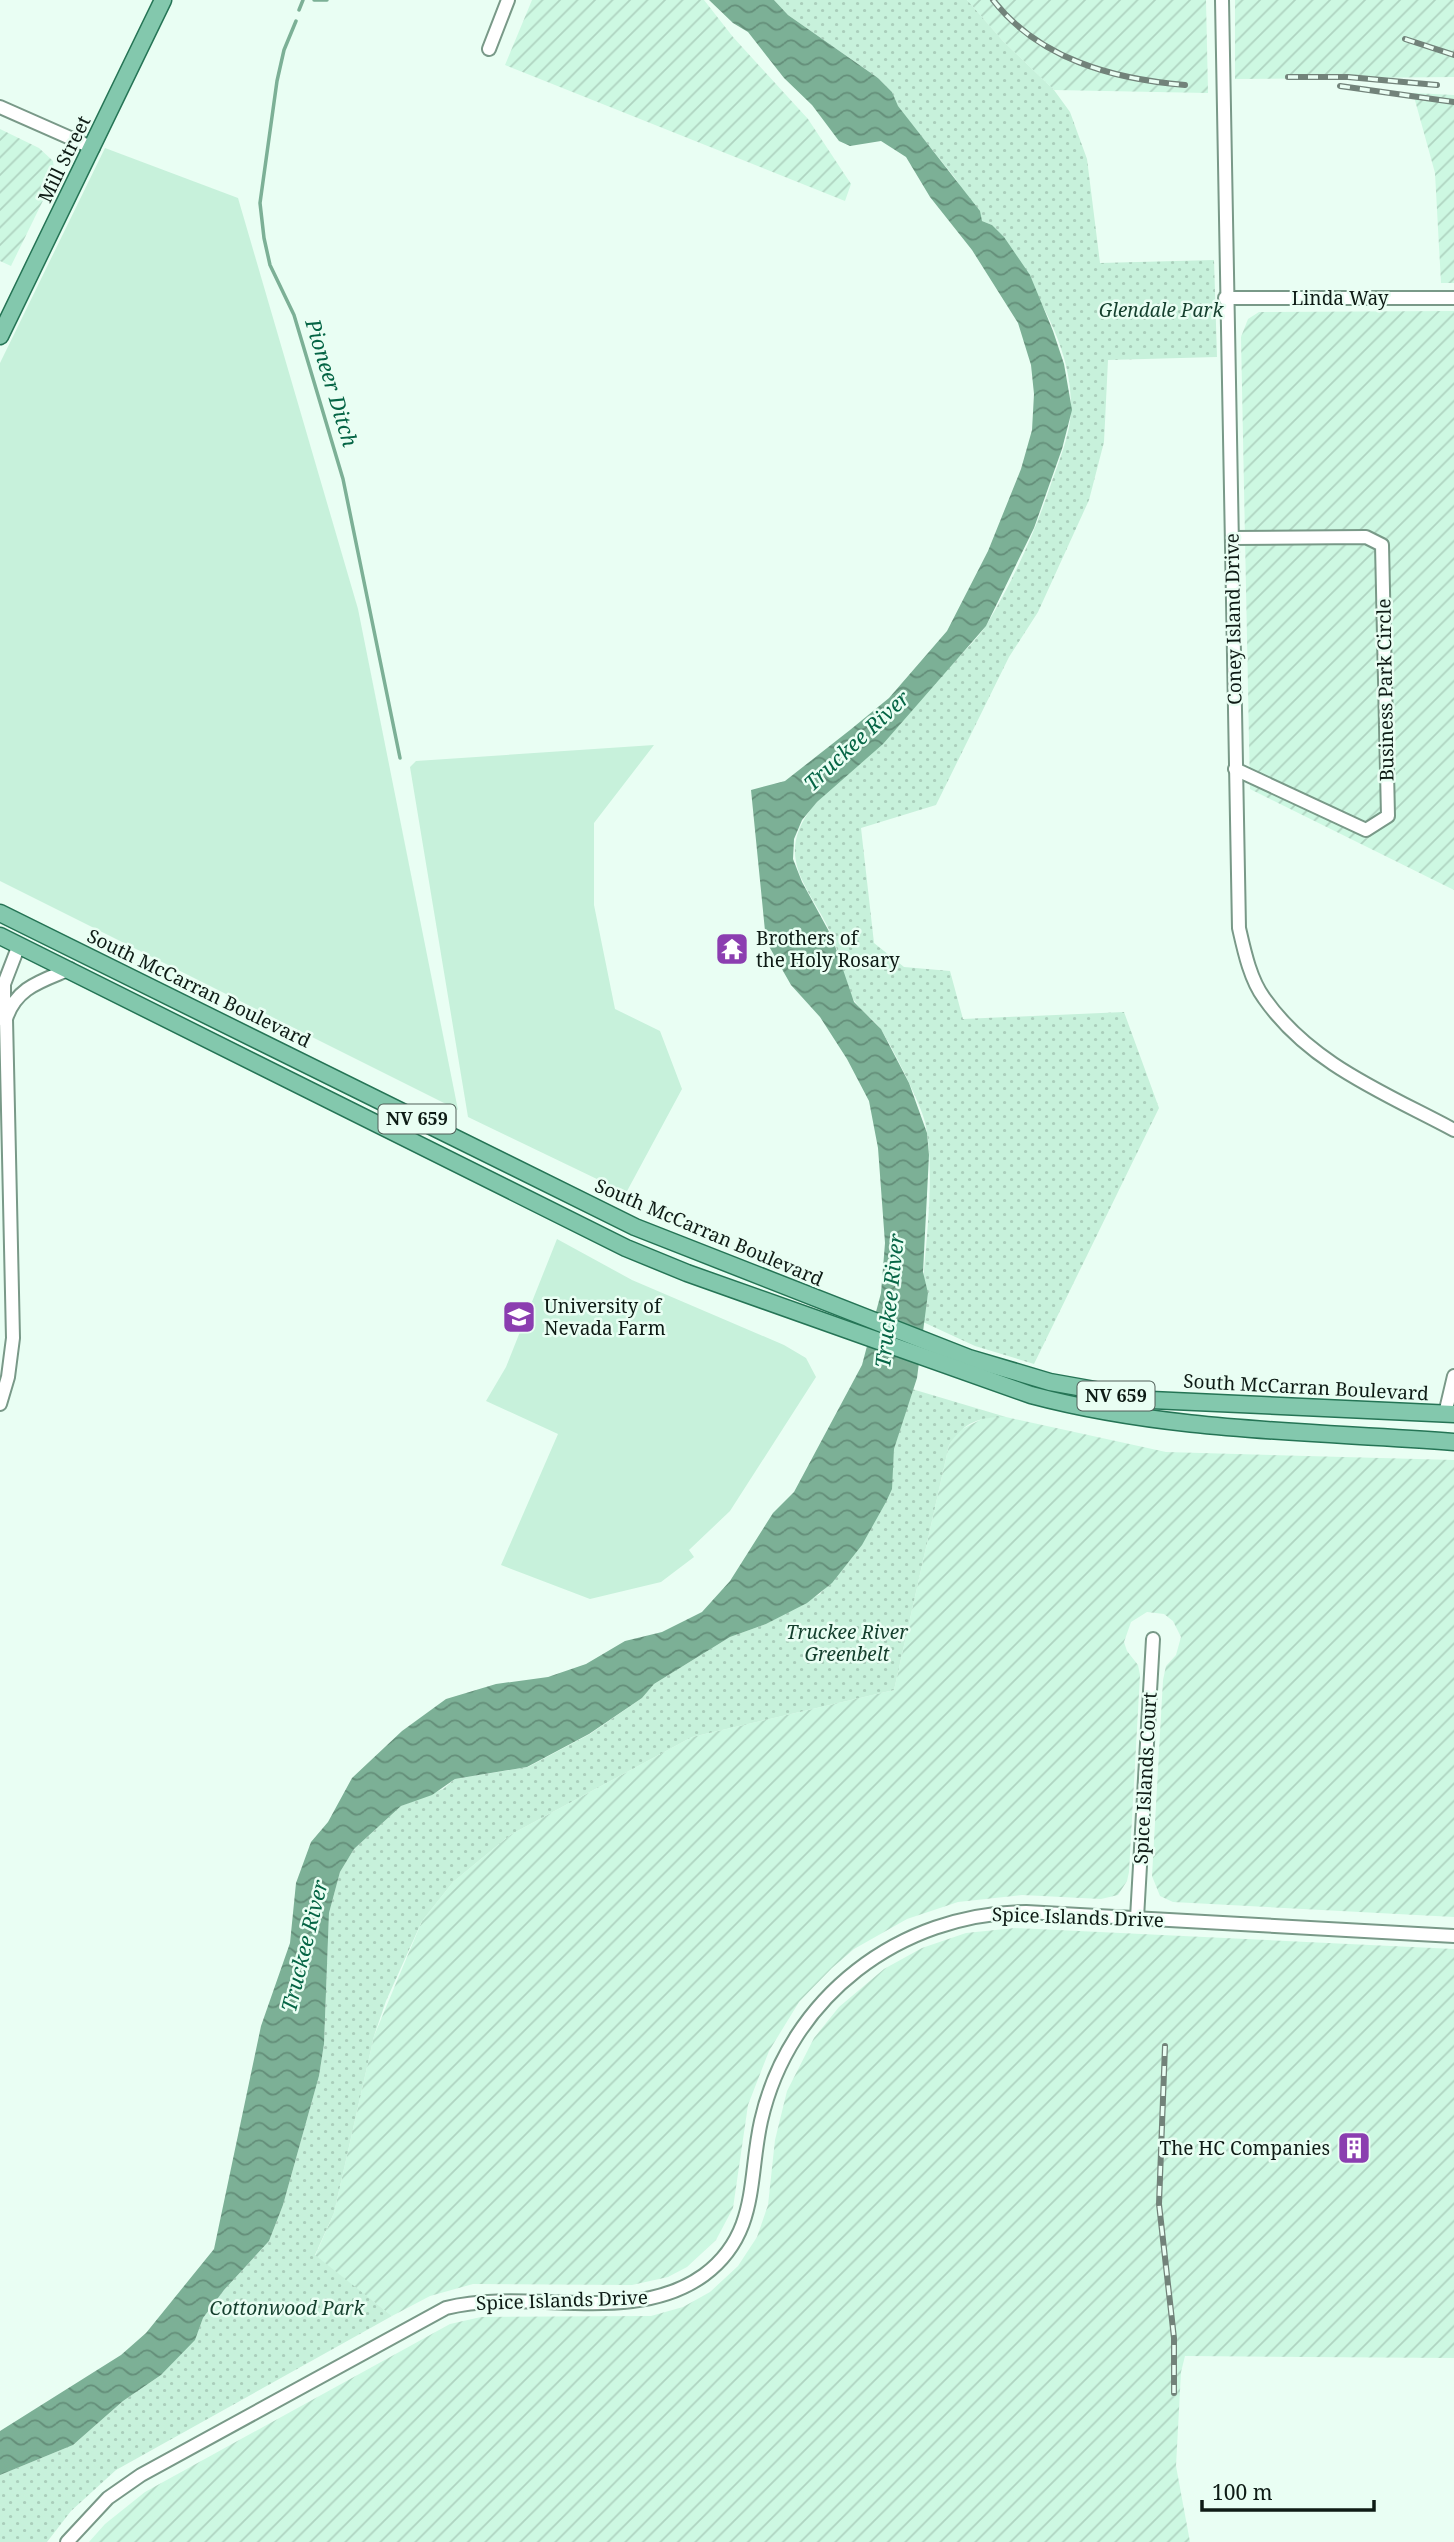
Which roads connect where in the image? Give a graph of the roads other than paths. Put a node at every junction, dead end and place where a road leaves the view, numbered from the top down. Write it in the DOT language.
graph roads {
  1 [pos="163,0"];
  2 [pos="508,0"];
  3 [pos="1222,0"];
  4 [pos="489,49"];
  5 [pos="0,107"];
  6 [pos="93,148"];
  7 [pos="1226,298"];
  8 [pos="1454,298"];
  9 [pos="0,336"];
  10 [pos="1232,538"];
  11 [pos="1235,769"];
  12 [pos="0,913"];
  13 [pos="0,936"];
  14 [pos="19,945"];
  15 [pos="70,969"];
  16 [pos="6,1028"];
  17 [pos="1454,1130"];
  18 [pos="566,1194"];
  19 [pos="556,1213"];
  20 [pos="950,1359"];
  21 [pos="1454,1377"];
  22 [pos="0,1404"];
  23 [pos="1450,1414"];
  24 [pos="1454,1442"];
  25 [pos="1153,1639"];
  26 [pos="1137,1918"];
  27 [pos="1454,1936"];
  28 [pos="67,2542"];
  1 -- 6 [label="main road, Mill Street"];
  2 -- 4 [label="street"];
  3 -- 7 [label="street, Coney Island Drive"];
  5 -- 6 [label="street"];
  6 -- 9 [label="main road, Mill Street"];
  7 -- 8 [label="street, Linda Way"];
  7 -- 10 [label="street, Coney Island Drive"];
  10 -- 11 [label="street, Coney Island Drive"];
  10 -- 11 [label="street, Business Park Circle"];
  11 -- 17 [label="street, Coney Island Drive"];
  12 -- 18 [label="main road, South McCarran Boulevard / NV 659"];
  13 -- 14 [label="main road, South McCarran Boulevard / NV 659"];
  14 -- 15 [label="main road, South McCarran Boulevard / NV 659"];
  14 -- 16 [label="street"];
  15 -- 16 [label="street"];
  15 -- 19 [label="main road, South McCarran Boulevard / NV 659"];
  16 -- 22 [label="street"];
  18 -- 19 [label="main road"];
  18 -- 20 [label="main road, South McCarran Boulevard / NV 659"];
  19 -- 20 [label="main road, South McCarran Boulevard / NV 659"];
  20 -- 23 [label="main road, South McCarran Boulevard / NV 659"];
  20 -- 24 [label="main road, South McCarran Boulevard / NV 659"];
  21 -- 23 [label="street"];
  25 -- 26 [label="street, Spice Islands Court"];
  26 -- 27 [label="street, Spice Islands Drive"];
  26 -- 28 [label="street, Spice Islands Drive"];
}
